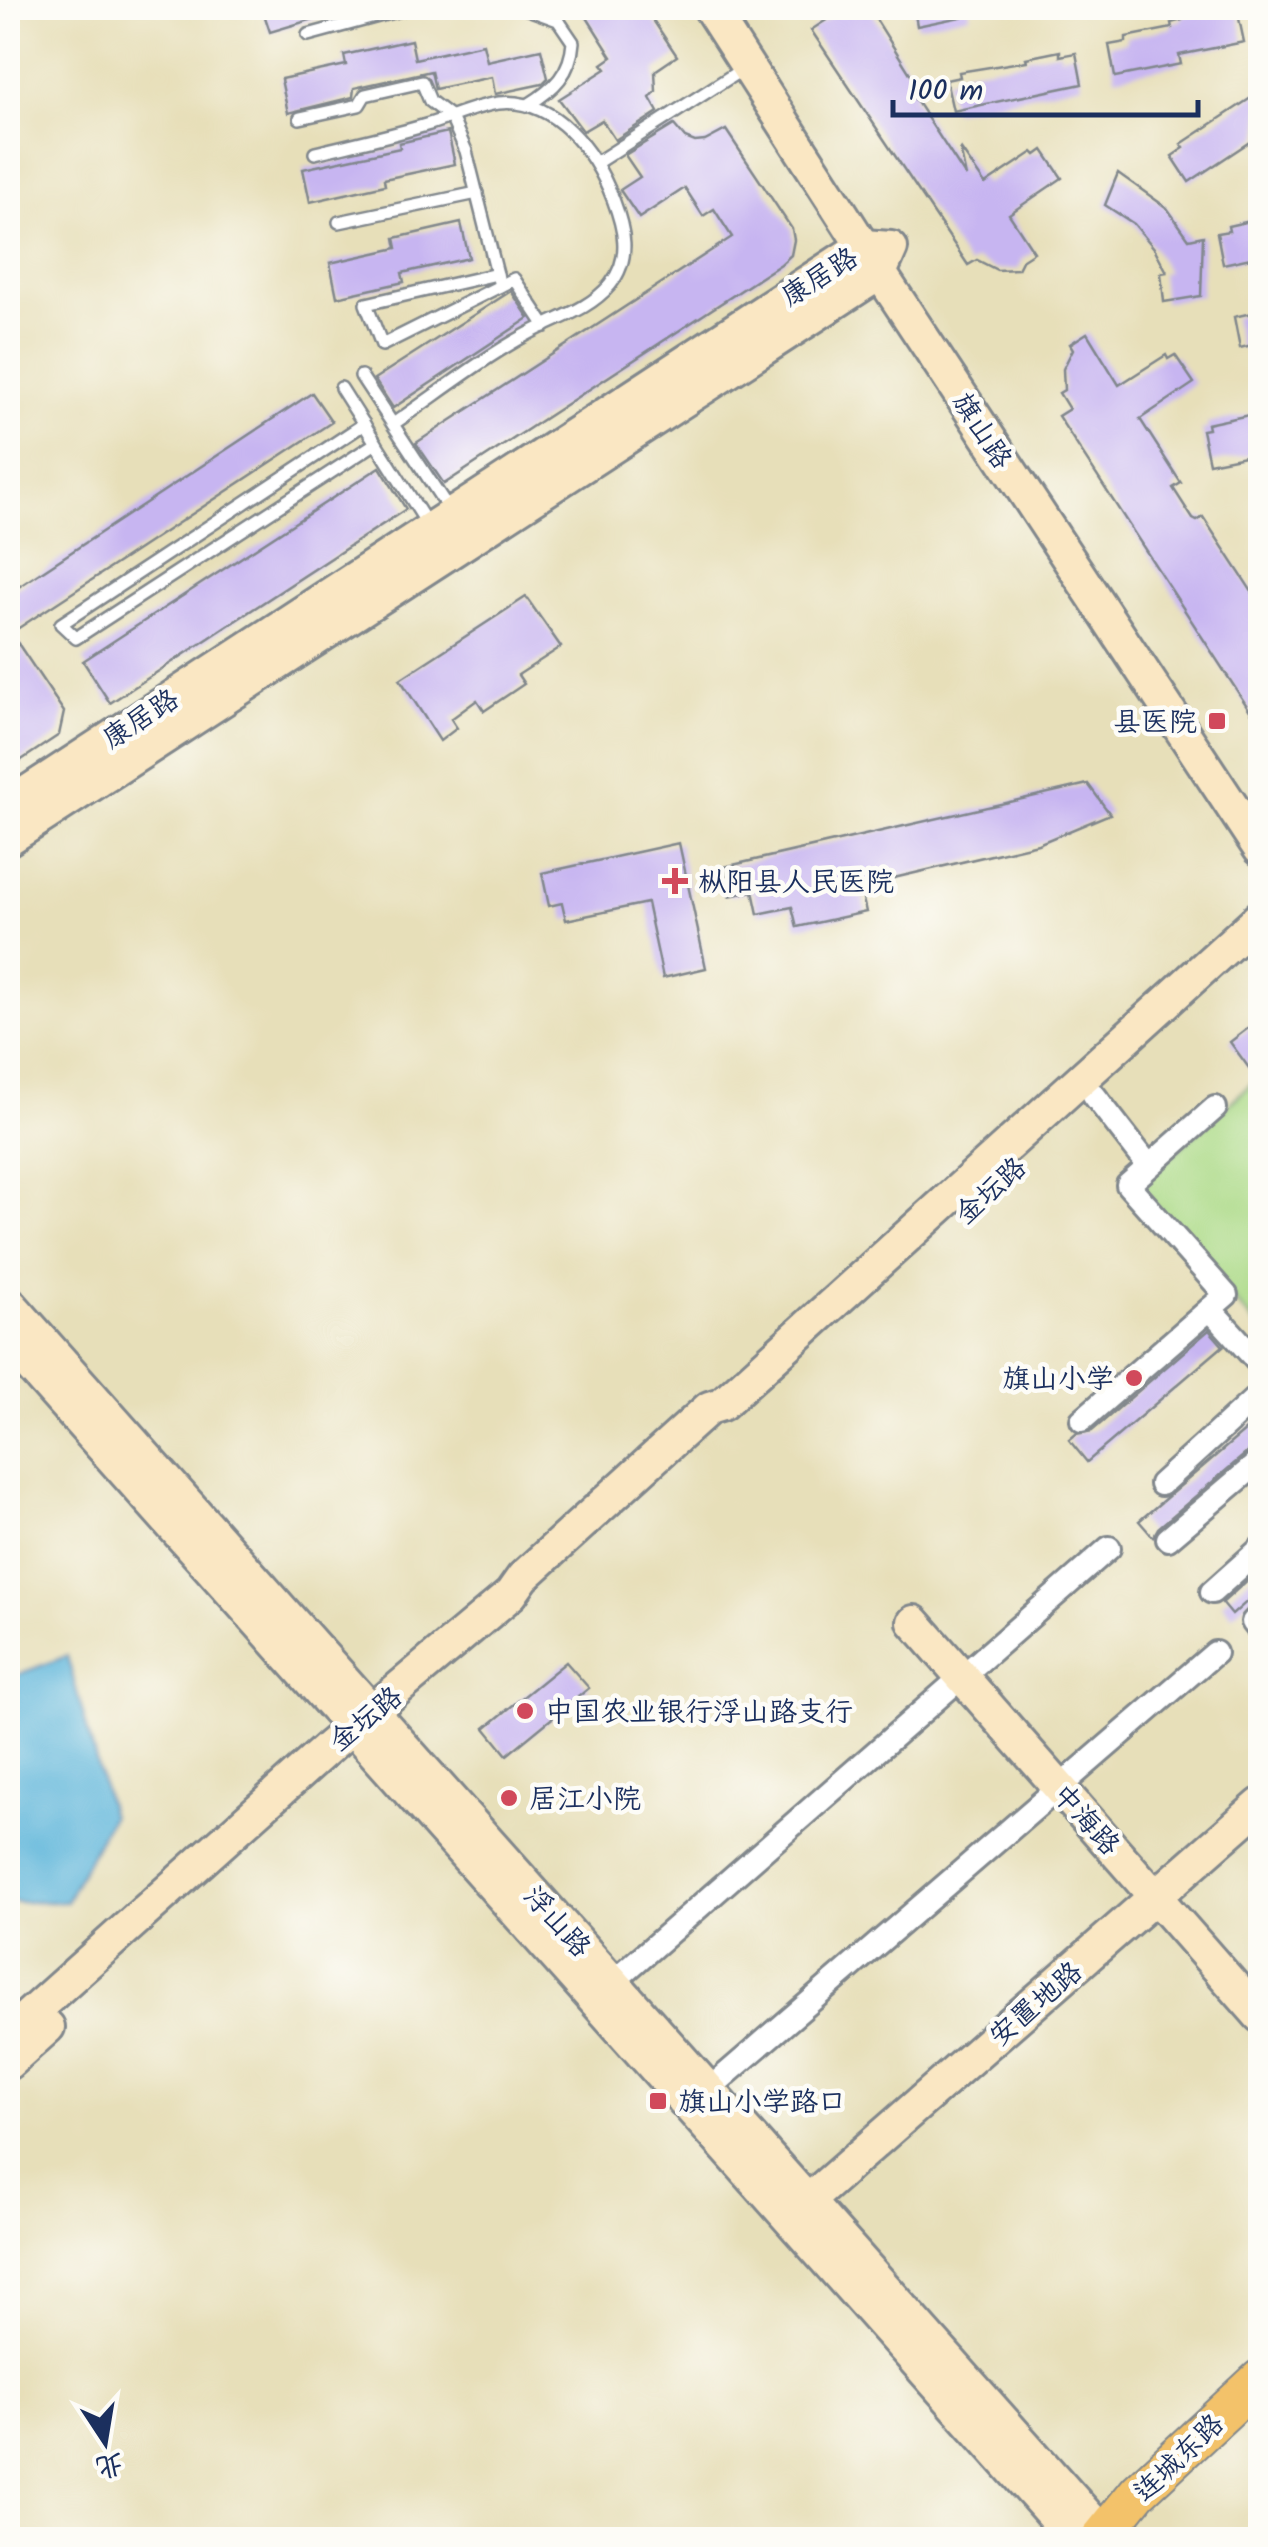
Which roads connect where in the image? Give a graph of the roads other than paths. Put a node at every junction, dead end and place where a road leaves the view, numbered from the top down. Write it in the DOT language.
graph roads {
  1 [pos="408,8"];
  2 [pos="524,8"];
  3 [pos="710,8"];
  4 [pos="734,8"];
  5 [pos="308,35"];
  6 [pos="747,66"];
  7 [pos="528,105"];
  8 [pos="451,116"];
  9 [pos="300,118"];
  10 [pos="315,153"];
  11 [pos="596,163"];
  12 [pos="477,193"];
  13 [pos="339,222"];
  14 [pos="878,256"];
  15 [pos="499,280"];
  16 [pos="544,326"];
  17 [pos="361,376"];
  18 [pos="341,388"];
  19 [pos="389,418"];
  20 [pos="365,425"];
  21 [pos="376,443"];
  22 [pos="278,481"];
  23 [pos="290,499"];
  24 [pos="442,521"];
  25 [pos="210,525"];
  26 [pos="222,544"];
  27 [pos="132,577"];
  28 [pos="144,594"];
  29 [pos="8,804"];
  30 [pos="1260,812"];
  31 [pos="8,839"];
  32 [pos="1260,849"];
  33 [pos="1260,917"];
  34 [pos="1260,947"];
  35 [pos="1094,1095"];
  36 [pos="1215,1108"];
  37 [pos="1149,1166"];
  38 [pos="8,1302"];
  39 [pos="1210,1310"];
  40 [pos="8,1340"];
  41 [pos="1260,1364"];
  42 [pos="1260,1394"];
  43 [pos="729,1411"];
  44 [pos="1082,1420"];
  45 [pos="1260,1460"];
  46 [pos="1160,1484"];
  47 [pos="1168,1540"];
  48 [pos="1110,1548"];
  49 [pos="1260,1549"];
  50 [pos="1212,1592"];
  51 [pos="1260,1616"];
  52 [pos="914,1622"];
  53 [pos="1260,1631"];
  54 [pos="1215,1653"];
  55 [pos="962,1677"];
  56 [pos="370,1729"];
  57 [pos="1059,1787"];
  58 [pos="1260,1805"];
  59 [pos="1156,1896"];
  60 [pos="613,1982"];
  61 [pos="1260,2016"];
  62 [pos="8,2034"];
  63 [pos="8,2063"];
  64 [pos="709,2089"];
  65 [pos="809,2200"];
  66 [pos="1260,2379"];
  67 [pos="1260,2413"];
  68 [pos="1103,2538"];
  1 -- 5 [label="lane"];
  2 -- 7 [label="lane"];
  3 -- 6 [label="main road, 旗山路"];
  4 -- 14 [label="main road, 旗山路"];
  6 -- 11 [label="lane"];
  6 -- 14 [label="main road, 旗山路"];
  7 -- 8 [label="lane"];
  7 -- 11 [label="lane"];
  8 -- 9 [label="lane"];
  8 -- 10 [label="lane"];
  8 -- 12 [label="lane"];
  11 -- 16 [label="lane"];
  12 -- 13 [label="lane"];
  12 -- 15 [label="lane"];
  14 -- 24 [label="main road, 康居路"];
  14 -- 30 [label="main road, 旗山路"];
  14 -- 31 [label="main road, 康居路"];
  14 -- 32 [label="main road, 旗山路"];
  15 -- 15 [label="lane"];
  15 -- 16 [label="lane"];
  16 -- 19 [label="lane"];
  17 -- 19 [label="lane"];
  18 -- 20 [label="lane"];
  19 -- 20 [label="lane"];
  19 -- 24 [label="lane"];
  20 -- 21 [label="lane"];
  20 -- 22 [label="lane"];
  21 -- 23 [label="lane"];
  21 -- 24 [label="lane"];
  22 -- 23 [label="lane"];
  22 -- 25 [label="lane"];
  23 -- 26 [label="lane"];
  24 -- 29 [label="main road, 康居路"];
  25 -- 26 [label="lane"];
  25 -- 27 [label="lane"];
  26 -- 28 [label="lane"];
  27 -- 28 [label="lane"];
  27 -- 28 [label="lane"];
  33 -- 43 [label="main road, 金坛路"];
  34 -- 35 [label="main road, 金坛路"];
  35 -- 37 [label="street"];
  35 -- 43 [label="main road, 金坛路"];
  36 -- 37 [label="street"];
  37 -- 39 [label="street"];
  38 -- 56 [label="main road, 浮山路"];
  39 -- 41 [label="street"];
  39 -- 44 [label="street"];
  40 -- 56 [label="main road, 浮山路"];
  42 -- 46 [label="street"];
  43 -- 56 [label="main road, 金坛路"];
  45 -- 47 [label="street"];
  48 -- 55 [label="street"];
  49 -- 50 [label="street"];
  51 -- 53 [label="street"];
  52 -- 55 [label="main road, 中海路"];
  54 -- 57 [label="street"];
  55 -- 57 [label="main road, 中海路"];
  55 -- 60 [label="street"];
  56 -- 60 [label="main road, 浮山路"];
  56 -- 62 [label="main road, 金坛路"];
  56 -- 63 [label="main road, 金坛路"];
  56 -- 68 [label="main road, 浮山路"];
  57 -- 59 [label="main road, 中海路"];
  57 -- 64 [label="street"];
  58 -- 59 [label="main road, 安置地路"];
  59 -- 61 [label="main road, 中海路"];
  59 -- 65 [label="main road, 安置地路"];
  60 -- 64 [label="main road, 浮山路"];
  64 -- 65 [label="main road, 浮山路"];
  65 -- 68 [label="main road, 浮山路"];
  66 -- 68 [label="main road, 连城东路"];
  67 -- 68 [label="main road, 连城东路"];
}
